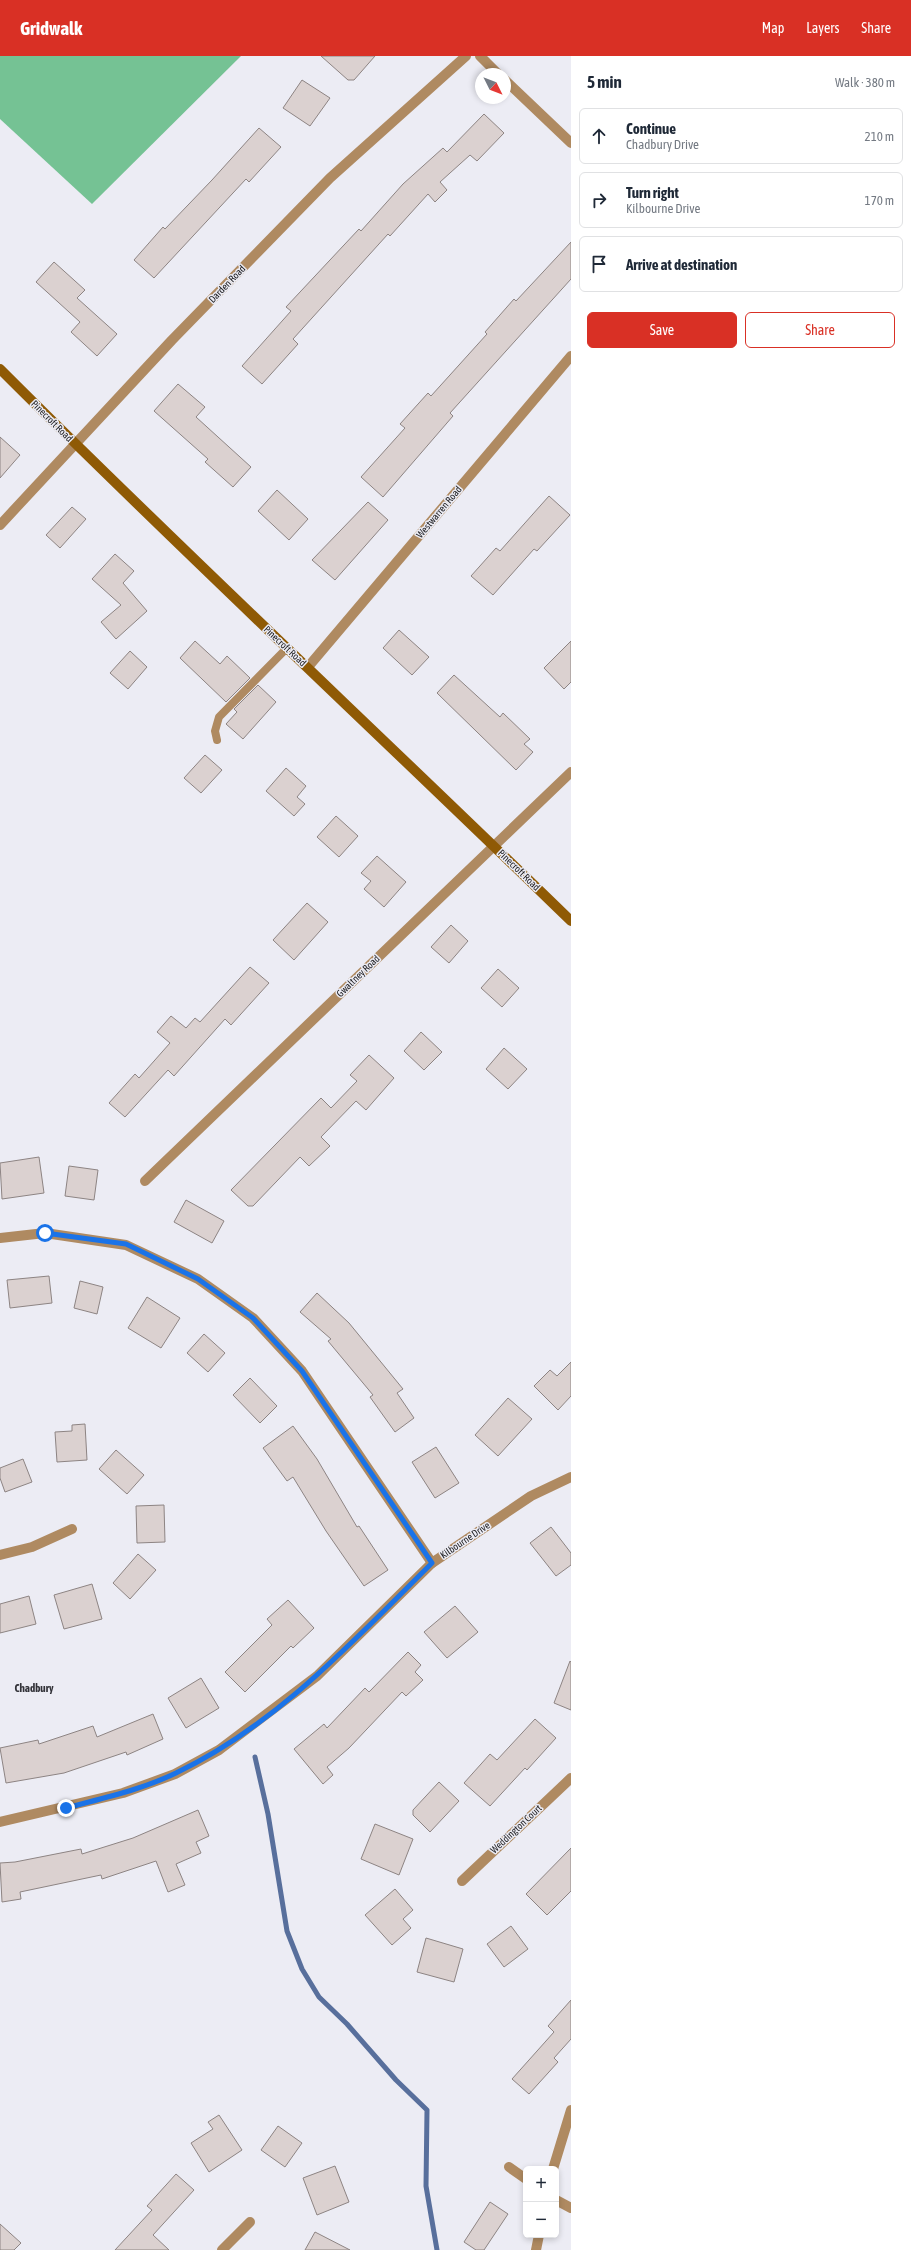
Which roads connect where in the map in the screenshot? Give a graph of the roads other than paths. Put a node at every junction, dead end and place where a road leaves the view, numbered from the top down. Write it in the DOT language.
graph roads {
  1 [pos="466,56"];
  2 [pos="480,56"];
  3 [pos="492,68"];
  4 [pos="511,86"];
  5 [pos="571,143"];
  6 [pos="571,356"];
  7 [pos="0,369"];
  8 [pos="74,443"];
  9 [pos="0,525"];
  10 [pos="287,648"];
  11 [pos="308,667"];
  12 [pos="217,740"];
  13 [pos="571,772"];
  14 [pos="493,845"];
  15 [pos="571,921"];
  16 [pos="145,1181"];
  17 [pos="0,1238"];
  18 [pos="571,1477"];
  19 [pos="72,1529"];
  20 [pos="0,1555"];
  21 [pos="432,1563"];
  22 [pos="571,1778"];
  23 [pos="0,1822"];
  24 [pos="462,1881"];
  25 [pos="571,2110"];
  26 [pos="554,2166"];
  27 [pos="509,2167"];
  28 [pos="523,2177"];
  29 [pos="559,2202"];
  30 [pos="571,2208"];
  31 [pos="250,2222"];
  32 [pos="538,2238"];
  33 [pos="222,2250"];
  34 [pos="536,2250"];
  1 -- 8 [label="street, Darden Road"];
  2 -- 3 [label="street"];
  4 -- 5 [label="street"];
  6 -- 11 [label="street, Westwarren Road"];
  7 -- 8 [label="street, Pinecroft Road"];
  8 -- 9 [label="street, Darden Road"];
  8 -- 10 [label="street, Pinecroft Road"];
  10 -- 11 [label="street, Pinecroft Road"];
  10 -- 12 [label="lane"];
  11 -- 14 [label="street, Pinecroft Road"];
  13 -- 14 [label="street, Gwaltney Road"];
  14 -- 15 [label="street, Pinecroft Road"];
  14 -- 16 [label="street, Gwaltney Road"];
  17 -- 21 [label="street"];
  18 -- 21 [label="street, Kilbourne Drive"];
  19 -- 20 [label="street"];
  21 -- 23 [label="street, Kilbourne Drive"];
  22 -- 24 [label="street, Weddington Court"];
  25 -- 26 [label="street"];
  27 -- 28 [label="street"];
  29 -- 30 [label="street"];
  31 -- 33 [label="street"];
  32 -- 34 [label="street"];
}
